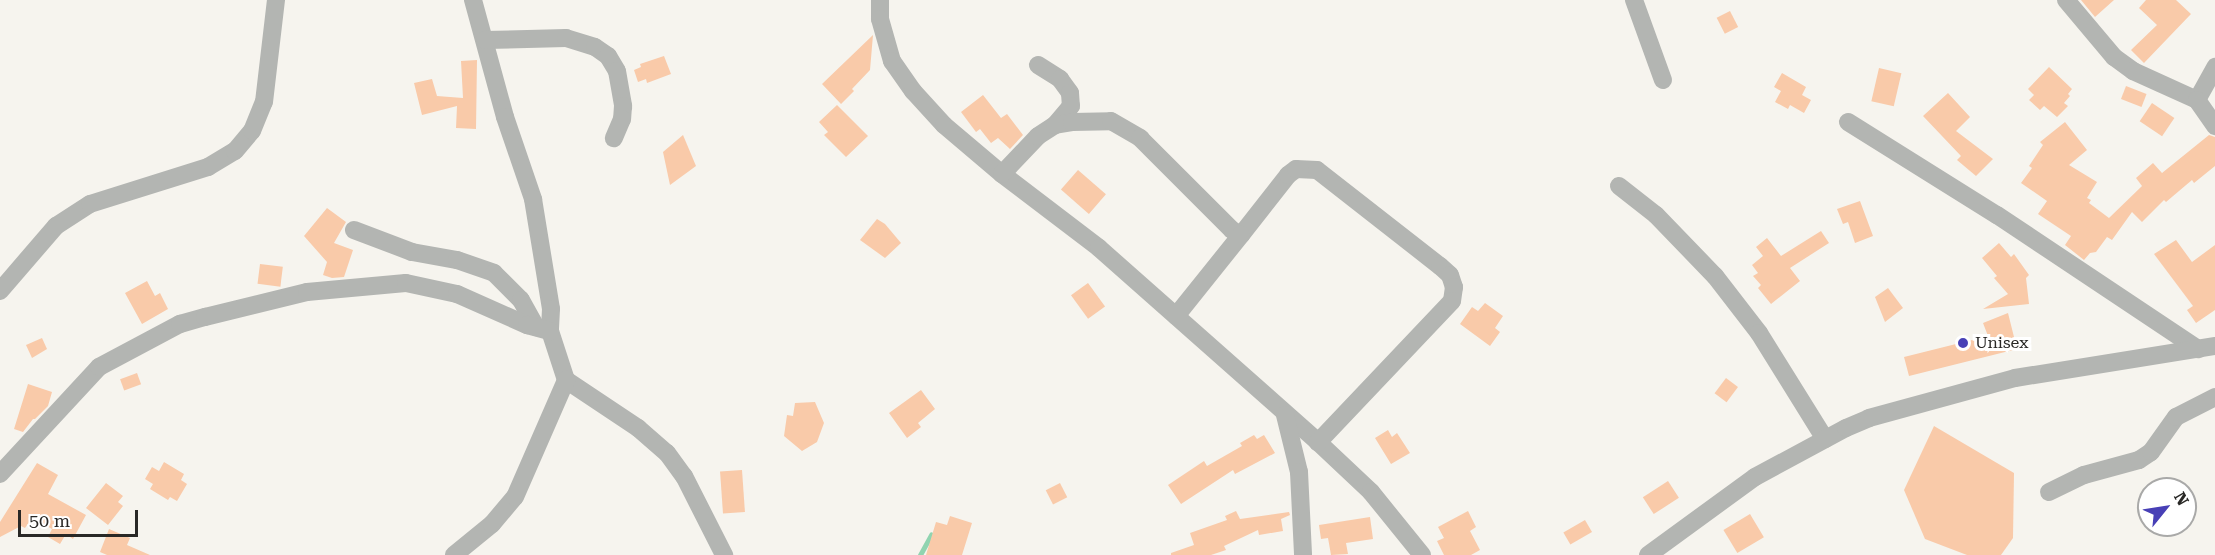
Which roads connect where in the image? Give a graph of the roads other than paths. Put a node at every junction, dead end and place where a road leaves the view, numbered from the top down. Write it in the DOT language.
graph roads {
  1 [pos="276,0"];
  2 [pos="473,0"];
  3 [pos="880,0"];
  4 [pos="894,0"];
  5 [pos="1634,0"];
  6 [pos="2066,0"];
  7 [pos="880,19"];
  8 [pos="485,40"];
  9 [pos="1038,65"];
  10 [pos="2215,67"];
  11 [pos="1663,80"];
  12 [pos="2198,100"];
  13 [pos="1848,122"];
  14 [pos="1055,125"];
  15 [pos="2215,126"];
  16 [pos="614,138"];
  17 [pos="1002,174"];
  18 [pos="1620,186"];
  19 [pos="354,230"];
  20 [pos="1241,235"];
  21 [pos="0,291"];
  22 [pos="1176,316"];
  23 [pos="543,329"];
  24 [pos="2207,347"];
  25 [pos="566,380"];
  26 [pos="2215,397"];
  27 [pos="1285,415"];
  28 [pos="1825,439"];
  29 [pos="1318,442"];
  30 [pos="0,474"];
  31 [pos="2049,492"];
  32 [pos="454,555"];
  33 [pos="724,555"];
  34 [pos="1303,555"];
  35 [pos="1422,555"];
  36 [pos="1648,555"];
  1 -- 21 [label="street"];
  2 -- 8 [label="street"];
  3 -- 7 [label="street"];
  4 -- 7 [label="street"];
  5 -- 11 [label="street"];
  6 -- 12 [label="street"];
  7 -- 17 [label="street"];
  8 -- 16 [label="street"];
  8 -- 23 [label="street"];
  9 -- 14 [label="street"];
  10 -- 12 [label="street"];
  12 -- 15 [label="street"];
  13 -- 24 [label="street"];
  14 -- 17 [label="street"];
  14 -- 20 [label="street"];
  17 -- 22 [label="street"];
  18 -- 28 [label="street"];
  19 -- 23 [label="street"];
  20 -- 22 [label="street"];
  20 -- 29 [label="street"];
  22 -- 27 [label="street"];
  23 -- 25 [label="street"];
  23 -- 30 [label="street"];
  24 -- 28 [label="street"];
  25 -- 32 [label="street"];
  25 -- 33 [label="street"];
  26 -- 31 [label="street"];
  27 -- 29 [label="street"];
  27 -- 34 [label="street"];
  28 -- 36 [label="street"];
  29 -- 35 [label="street"];
}
